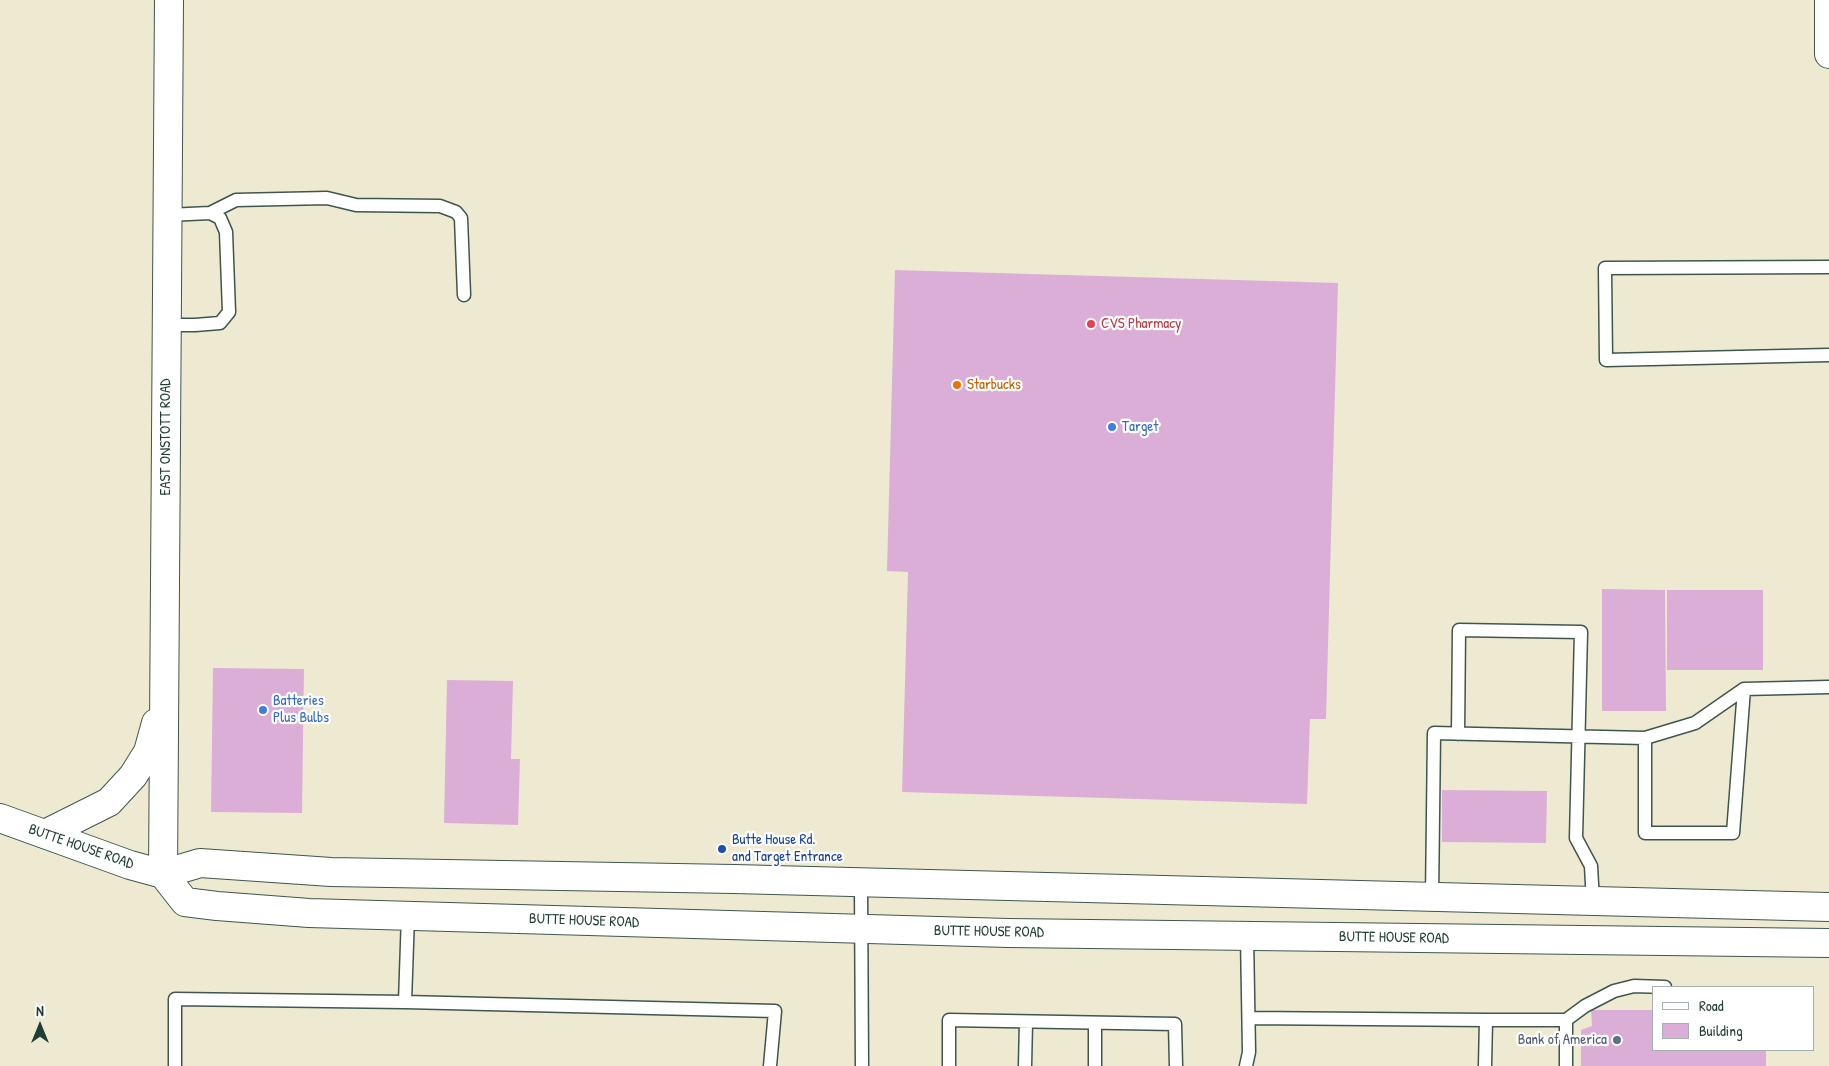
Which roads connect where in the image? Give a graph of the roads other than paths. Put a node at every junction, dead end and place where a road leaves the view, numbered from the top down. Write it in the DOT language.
graph roads {
  1 [pos="169,0"];
  2 [pos="1829,0"];
  3 [pos="1829,54"];
  4 [pos="210,213"];
  5 [pos="168,215"];
  6 [pos="1829,267"];
  7 [pos="464,295"];
  8 [pos="167,325"];
  9 [pos="1829,355"];
  10 [pos="1829,687"];
  11 [pos="1744,690"];
  12 [pos="165,692"];
  13 [pos="1458,734"];
  14 [pos="1578,736"];
  15 [pos="1645,738"];
  16 [pos="0,818"];
  17 [pos="44,834"];
  18 [pos="163,874"];
  19 [pos="861,883"];
  20 [pos="1432,898"];
  21 [pos="1593,902"];
  22 [pos="1829,907"];
  23 [pos="408,915"];
  24 [pos="862,929"];
  25 [pos="1247,936"];
  26 [pos="1829,943"];
  27 [pos="1652,987"];
  28 [pos="404,1002"];
  29 [pos="1249,1018"];
  30 [pos="1486,1020"];
  31 [pos="1566,1020"];
  32 [pos="1026,1022"];
  33 [pos="1096,1023"];
  34 [pos="175,1066"];
  35 [pos="770,1066"];
  36 [pos="862,1066"];
  37 [pos="949,1066"];
  38 [pos="1025,1066"];
  39 [pos="1095,1066"];
  40 [pos="1176,1066"];
  41 [pos="1246,1066"];
  42 [pos="1485,1066"];
  43 [pos="1566,1066"];
  1 -- 5 [label="main road, EAST ONSTOTT ROAD"];
  2 -- 3 [label="main road"];
  4 -- 5 [label="lane"];
  4 -- 7 [label="lane"];
  4 -- 8 [label="lane"];
  5 -- 8 [label="main road, EAST ONSTOTT ROAD"];
  6 -- 9 [label="lane"];
  8 -- 12 [label="main road, EAST ONSTOTT ROAD"];
  10 -- 11 [label="lane"];
  11 -- 15 [label="lane"];
  11 -- 15 [label="lane"];
  12 -- 17 [label="main road"];
  12 -- 18 [label="main road, EAST ONSTOTT ROAD"];
  13 -- 14 [label="lane"];
  13 -- 14 [label="lane"];
  13 -- 20 [label="lane"];
  14 -- 15 [label="lane"];
  14 -- 21 [label="lane"];
  16 -- 17 [label="main road, BUTTE HOUSE ROAD"];
  17 -- 18 [label="main road, BUTTE HOUSE ROAD"];
  18 -- 19 [label="main road"];
  18 -- 23 [label="main road, BUTTE HOUSE ROAD"];
  19 -- 20 [label="main road"];
  19 -- 24 [label="lane"];
  20 -- 21 [label="main road"];
  21 -- 22 [label="main road"];
  23 -- 24 [label="main road, BUTTE HOUSE ROAD"];
  23 -- 28 [label="lane"];
  24 -- 25 [label="main road, BUTTE HOUSE ROAD"];
  24 -- 36 [label="lane"];
  25 -- 26 [label="main road, BUTTE HOUSE ROAD"];
  25 -- 29 [label="lane"];
  27 -- 31 [label="lane"];
  28 -- 34 [label="lane"];
  28 -- 35 [label="lane"];
  29 -- 30 [label="lane"];
  29 -- 41 [label="lane"];
  30 -- 31 [label="lane"];
  30 -- 42 [label="lane"];
  31 -- 43 [label="lane"];
  32 -- 33 [label="lane"];
  32 -- 37 [label="lane"];
  32 -- 38 [label="lane"];
  33 -- 39 [label="lane"];
  33 -- 40 [label="lane"];
}
